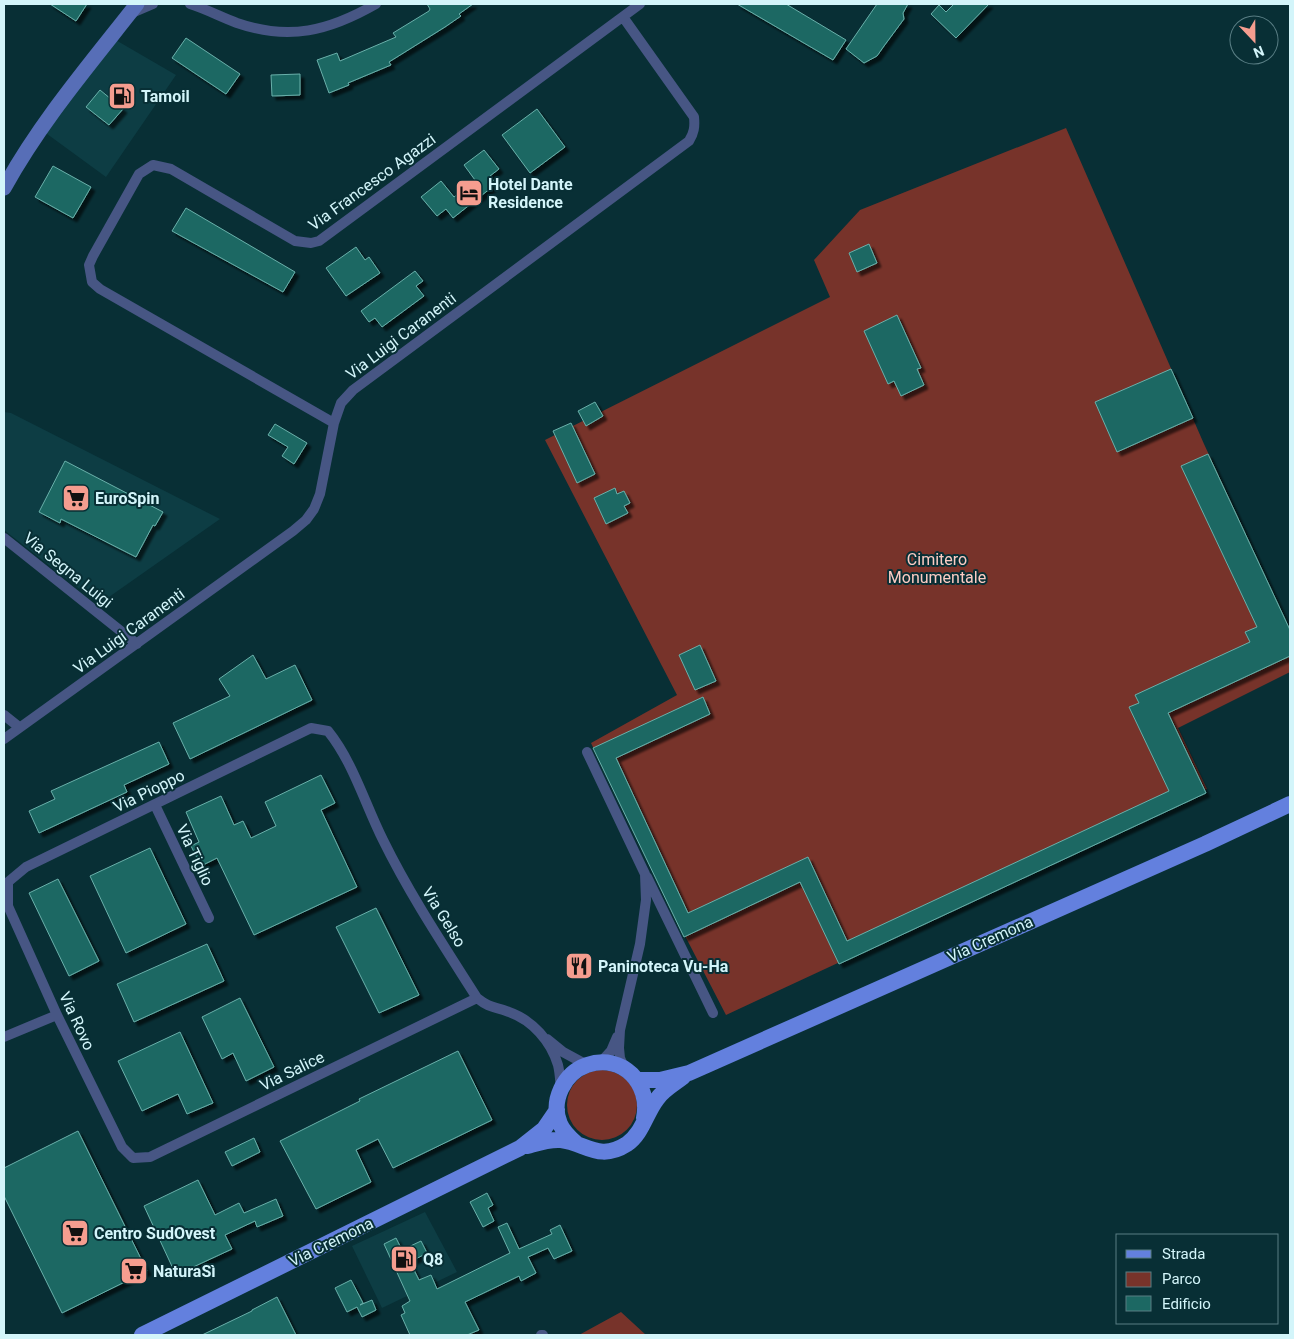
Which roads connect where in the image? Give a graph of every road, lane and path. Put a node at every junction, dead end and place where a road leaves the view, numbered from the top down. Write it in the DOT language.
graph roads {
  1 [pos="153,4"];
  2 [pos="190,4"];
  3 [pos="376,4"];
  4 [pos="640,4"];
  5 [pos="208,8"];
  6 [pos="133,9"];
  7 [pos="623,17"];
  8 [pos="4,188"];
  9 [pos="334,423"];
  10 [pos="4,538"];
  11 [pos="137,644"];
  12 [pos="4,715"];
  13 [pos="20,727"];
  14 [pos="328,731"];
  15 [pos="4,739"];
  16 [pos="587,752"];
  17 [pos="1290,804"];
  18 [pos="155,805"];
  19 [pos="645,874"];
  20 [pos="8,906"];
  21 [pos="209,918"];
  22 [pos="476,998"];
  23 [pos="712,1013"];
  24 [pos="57,1015"];
  25 [pos="620,1030"];
  26 [pos="4,1037"];
  27 [pos="544,1037"];
  28 [pos="594,1064"];
  29 [pos="689,1073"];
  30 [pos="631,1075"];
  31 [pos="561,1089"];
  32 [pos="557,1110"];
  33 [pos="644,1122"];
  34 [pos="577,1144"];
  35 [pos="122,1147"];
  36 [pos="520,1148"];
  37 [pos="142,1335"];
  1 -- 6 [label="street"];
  2 -- 5 [label="street"];
  3 -- 5 [label="street"];
  4 -- 7 [label="street, Via Francesco Agazzi"];
  6 -- 8 [label="main road"];
  7 -- 9 [label="street, Via Luigi Caranenti"];
  7 -- 9 [label="street, Via Francesco Agazzi"];
  9 -- 11 [label="street, Via Luigi Caranenti"];
  10 -- 11 [label="street, Via Segna Luigi"];
  11 -- 13 [label="street, Via Luigi Caranenti"];
  12 -- 13 [label="street"];
  13 -- 15 [label="street, Via Luigi Caranenti"];
  14 -- 18 [label="street, Via Pioppo"];
  14 -- 22 [label="street, Via Gelso"];
  16 -- 19 [label="street"];
  17 -- 29 [label="main road, Via Cremona"];
  18 -- 20 [label="street, Via Pioppo"];
  18 -- 21 [label="street, Via Tiglio"];
  19 -- 23 [label="street"];
  19 -- 25 [label="street"];
  20 -- 24 [label="street, Via Rovo"];
  22 -- 27 [label="street"];
  22 -- 35 [label="street, Via Salice"];
  24 -- 26 [label="street"];
  24 -- 35 [label="street, Via Rovo"];
  25 -- 28 [label="street"];
  25 -- 30 [label="street"];
  27 -- 28 [label="street"];
  27 -- 31 [label="street"];
  28 -- 30 [label="main road, Via Cremona"];
  28 -- 31 [label="main road, Via Cremona"];
  29 -- 30 [label="main road, Via Cremona"];
  29 -- 33 [label="main road, Via Cremona"];
  30 -- 33 [label="main road"];
  31 -- 32 [label="main road, Via Cremona"];
  32 -- 34 [label="main road"];
  32 -- 36 [label="main road, Via Cremona"];
  33 -- 34 [label="main road, Via Cremona"];
  34 -- 36 [label="main road, Via Cremona"];
  36 -- 37 [label="main road, Via Cremona"];
}
